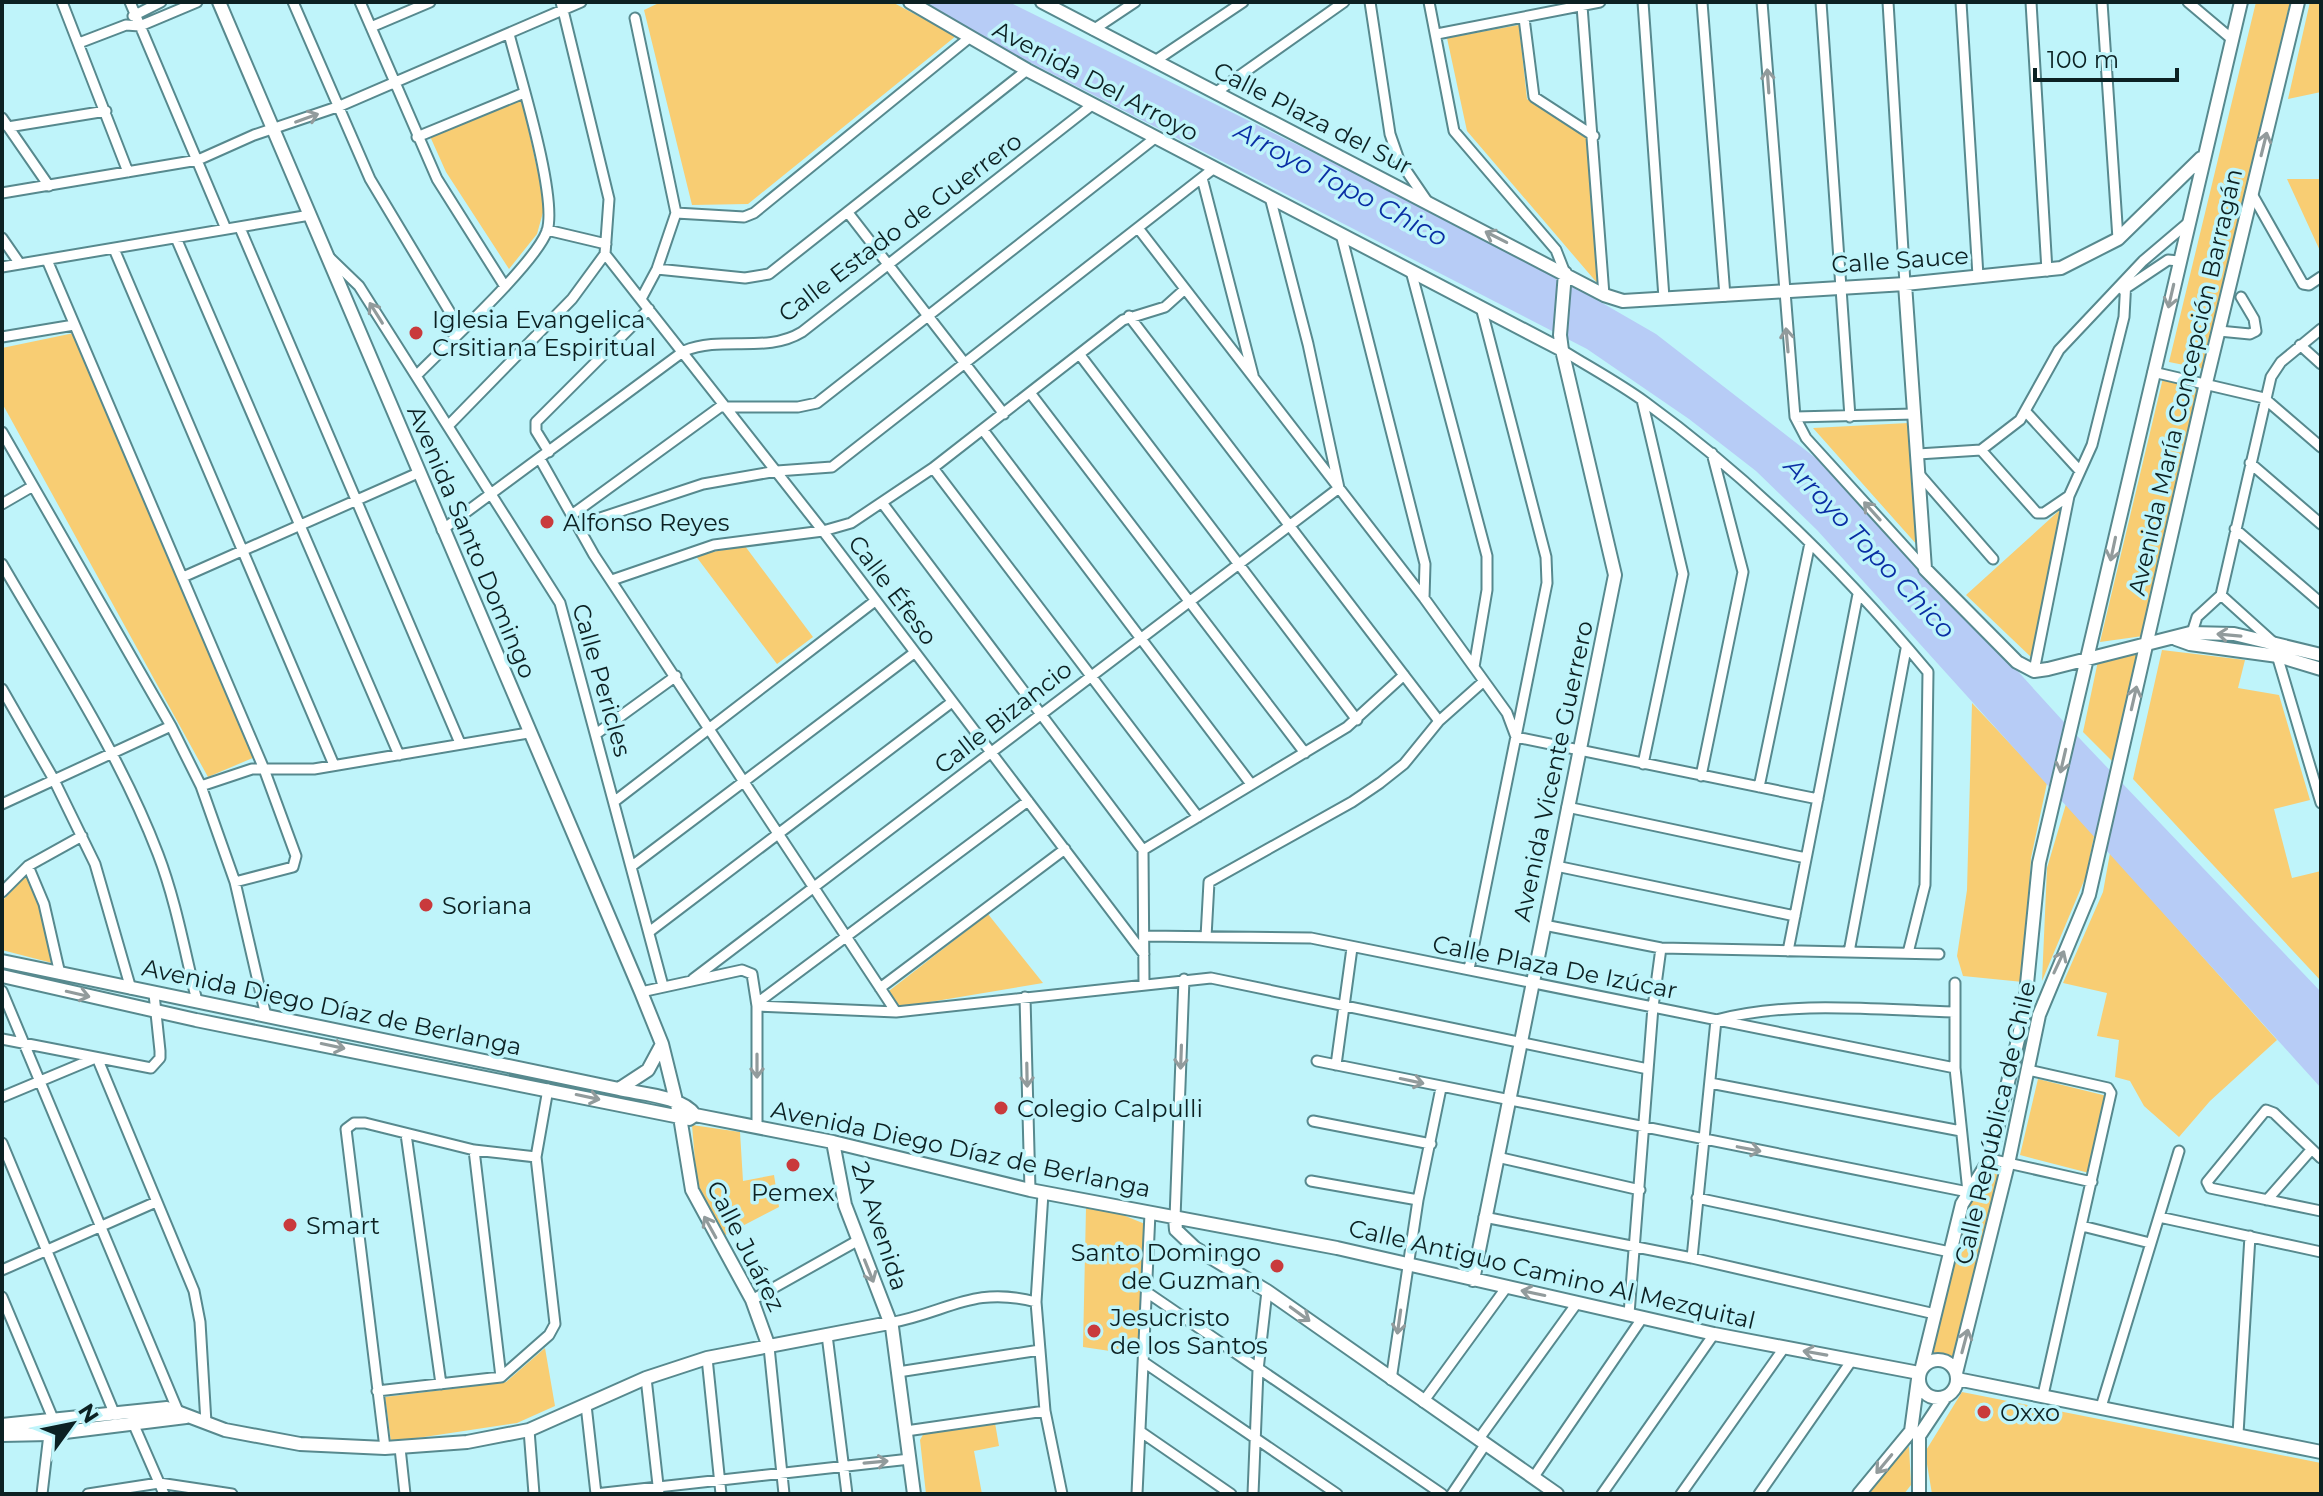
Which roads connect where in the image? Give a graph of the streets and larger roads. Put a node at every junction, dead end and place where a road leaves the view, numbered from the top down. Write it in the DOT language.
graph roads {
  1 [pos="62,2"];
  2 [pos="130,2"];
  3 [pos="161,2"];
  4 [pos="197,2"];
  5 [pos="219,2"];
  6 [pos="293,2"];
  7 [pos="360,2"];
  8 [pos="430,2"];
  9 [pos="581,2"];
  10 [pos="910,2"];
  11 [pos="1042,2"];
  12 [pos="1135,2"];
  13 [pos="1243,2"];
  14 [pos="1344,2"];
  15 [pos="1370,2"];
  16 [pos="1429,2"];
  17 [pos="1600,2"];
  18 [pos="1643,2"];
  19 [pos="1702,2"];
  20 [pos="1762,2"];
  21 [pos="1821,2"];
  22 [pos="1888,2"];
  23 [pos="1961,2"];
  24 [pos="2031,2"];
  25 [pos="2102,2"];
  26 [pos="2188,2"];
  27 [pos="2241,2"];
  28 [pos="2298,2"];
  29 [pos="562,6"];
  30 [pos="1582,6"];
  31 [pos="134,13"];
  32 [pos="635,18"];
  33 [pos="1524,18"];
  34 [pos="126,25"];
  35 [pos="140,26"];
  36 [pos="371,27"];
  37 [pos="1093,30"];
  38 [pos="509,34"];
  39 [pos="1437,34"];
  40 [pos="969,38"];
  41 [pos="2233,40"];
  42 [pos="79,43"];
  43 [pos="1155,61"];
  44 [pos="1027,70"];
  45 [pos="394,83"];
  46 [pos="524,93"];
  47 [pos="1215,93"];
  48 [pos="1092,105"];
  49 [pos="340,106"];
  50 [pos="106,111"];
  51 [pos="2,118"];
  52 [pos="8,127"];
  53 [pos="273,130"];
  54 [pos="1594,136"];
  55 [pos="417,137"];
  56 [pos="1155,138"];
  57 [pos="2203,156"];
  58 [pos="198,160"];
  59 [pos="1213,169"];
  60 [pos="128,172"];
  61 [pos="1202,178"];
  62 [pos="49,186"];
  63 [pos="2,193"];
  64 [pos="2252,194"];
  65 [pos="1270,197"];
  66 [pos="1427,201"];
  67 [pos="676,213"];
  68 [pos="849,214"];
  69 [pos="310,215"];
  70 [pos="2189,222"];
  71 [pos="240,228"];
  72 [pos="1138,228"];
  73 [pos="226,229"];
  74 [pos="547,230"];
  75 [pos="1341,234"];
  76 [pos="2,238"];
  77 [pos="176,238"];
  78 [pos="2118,239"];
  79 [pos="114,249"];
  80 [pos="606,249"];
  81 [pos="329,257"];
  82 [pos="47,260"];
  83 [pos="2179,261"];
  84 [pos="20,264"];
  85 [pos="889,265"];
  86 [pos="2,267"];
  87 [pos="657,269"];
  88 [pos="1411,271"];
  89 [pos="2047,271"];
  90 [pos="1565,273"];
  91 [pos="1978,276"];
  92 [pos="2321,277"];
  93 [pos="1905,284"];
  94 [pos="2126,284"];
  95 [pos="504,285"];
  96 [pos="1842,285"];
  97 [pos="1185,289"];
  98 [pos="1783,290"];
  99 [pos="1604,295"];
  100 [pos="1725,296"];
  101 [pos="2241,297"];
  102 [pos="1664,298"];
  103 [pos="641,299"];
  104 [pos="1481,307"];
  105 [pos="649,309"];
  106 [pos="928,316"];
  107 [pos="1129,316"];
  108 [pos="74,325"];
  109 [pos="460,329"];
  110 [pos="2321,329"];
  111 [pos="2219,331"];
  112 [pos="2,337"];
  113 [pos="2300,345"];
  114 [pos="1562,350"];
  115 [pos="684,351"];
  116 [pos="1080,355"];
  117 [pos="966,364"];
  118 [pos="2321,364"];
  119 [pos="2153,372"];
  120 [pos="416,376"];
  121 [pos="1254,379"];
  122 [pos="2206,383"];
  123 [pos="1031,394"];
  124 [pos="2264,398"];
  125 [pos="1642,400"];
  126 [pos="723,405"];
  127 [pos="2027,413"];
  128 [pos="1004,414"];
  129 [pos="1914,414"];
  130 [pos="1795,417"];
  131 [pos="1850,417"];
  132 [pos="448,426"];
  133 [pos="983,430"];
  134 [pos="2,432"];
  135 [pos="2321,447"];
  136 [pos="1981,450"];
  137 [pos="1712,453"];
  138 [pos="1918,454"];
  139 [pos="545,455"];
  140 [pos="2250,463"];
  141 [pos="933,468"];
  142 [pos="777,471"];
  143 [pos="2080,471"];
  144 [pos="418,473"];
  145 [pos="1919,474"];
  146 [pos="33,486"];
  147 [pos="1339,488"];
  148 [pos="490,494"];
  149 [pos="2069,496"];
  150 [pos="357,499"];
  151 [pos="2,504"];
  152 [pos="883,504"];
  153 [pos="573,514"];
  154 [pos="297,524"];
  155 [pos="2321,524"];
  156 [pos="579,525"];
  157 [pos="1288,526"];
  158 [pos="2235,529"];
  159 [pos="442,530"];
  160 [pos="823,531"];
  161 [pos="1810,543"];
  162 [pos="242,549"];
  163 [pos="1993,559"];
  164 [pos="1238,563"];
  165 [pos="2,564"];
  166 [pos="1925,569"];
  167 [pos="183,577"];
  168 [pos="612,580"];
  169 [pos="1858,594"];
  170 [pos="2221,595"];
  171 [pos="1424,598"];
  172 [pos="1188,600"];
  173 [pos="875,601"];
  174 [pos="2321,603"];
  175 [pos="1139,637"];
  176 [pos="2190,639"];
  177 [pos="2273,642"];
  178 [pos="2146,643"];
  179 [pos="1906,649"];
  180 [pos="914,653"];
  181 [pos="2321,655"];
  182 [pos="2278,656"];
  183 [pos="2087,659"];
  184 [pos="1474,667"];
  185 [pos="2321,669"];
  186 [pos="2034,671"];
  187 [pos="1089,675"];
  188 [pos="1404,675"];
  189 [pos="676,676"];
  190 [pos="1484,681"];
  191 [pos="2,689"];
  192 [pos="952,702"];
  193 [pos="1040,713"];
  194 [pos="1357,720"];
  195 [pos="1439,721"];
  196 [pos="2072,721"];
  197 [pos="171,726"];
  198 [pos="710,728"];
  199 [pos="528,733"];
  200 [pos="596,734"];
  201 [pos="1516,737"];
  202 [pos="460,743"];
  203 [pos="1577,751"];
  204 [pos="990,752"];
  205 [pos="112,753"];
  206 [pos="1305,753"];
  207 [pos="399,755"];
  208 [pos="1643,764"];
  209 [pos="334,765"];
  210 [pos="264,769"];
  211 [pos="2117,774"];
  212 [pos="1701,776"];
  213 [pos="53,778"];
  214 [pos="745,781"];
  215 [pos="1251,784"];
  216 [pos="201,786"];
  217 [pos="1759,787"];
  218 [pos="1818,799"];
  219 [pos="615,801"];
  220 [pos="1028,801"];
  221 [pos="2321,803"];
  222 [pos="2,804"];
  223 [pos="1567,807"];
  224 [pos="1198,817"];
  225 [pos="780,833"];
  226 [pos="82,836"];
  227 [pos="1065,849"];
  228 [pos="1143,850"];
  229 [pos="1806,858"];
  230 [pos="28,866"];
  231 [pos="632,866"];
  232 [pos="1556,866"];
  233 [pos="235,882"];
  234 [pos="814,885"];
  235 [pos="2,892"];
  236 [pos="1795,916"];
  237 [pos="1544,925"];
  238 [pos="649,932"];
  239 [pos="847,936"];
  240 [pos="1144,936"];
  241 [pos="1206,937"];
  242 [pos="1352,948"];
  243 [pos="1661,948"];
  244 [pos="1788,951"];
  245 [pos="1849,952"];
  246 [pos="1908,953"];
  247 [pos="1144,954"];
  248 [pos="1939,954"];
  249 [pos="2,961"];
  250 [pos="1469,969"];
  251 [pos="60,974"];
  252 [pos="2,976"];
  253 [pos="693,979"];
  254 [pos="1184,979"];
  255 [pos="1144,983"];
  256 [pos="1955,983"];
  257 [pos="1532,985"];
  258 [pos="663,986"];
  259 [pos="880,988"];
  260 [pos="131,989"];
  261 [pos="2,991"];
  262 [pos="641,992"];
  263 [pos="154,994"];
  264 [pos="1025,997"];
  265 [pos="197,1001"];
  266 [pos="757,1005"];
  267 [pos="1653,1007"];
  268 [pos="1343,1008"];
  269 [pos="156,1012"];
  270 [pos="896,1012"];
  271 [pos="1954,1012"];
  272 [pos="266,1016"];
  273 [pos="1716,1020"];
  274 [pos="2,1039"];
  275 [pos="24,1043"];
  276 [pos="1521,1043"];
  277 [pos="662,1044"];
  278 [pos="95,1060"];
  279 [pos="1317,1061"];
  280 [pos="1336,1065"];
  281 [pos="1955,1068"];
  282 [pos="1648,1069"];
  283 [pos="2028,1070"];
  284 [pos="40,1080"];
  285 [pos="1710,1083"];
  286 [pos="1441,1088"];
  287 [pos="548,1089"];
  288 [pos="619,1089"];
  289 [pos="2,1097"];
  290 [pos="1509,1100"];
  291 [pos="676,1103"];
  292 [pos="695,1115"];
  293 [pos="680,1117"];
  294 [pos="1313,1121"];
  295 [pos="757,1127"];
  296 [pos="1644,1128"];
  297 [pos="1961,1131"];
  298 [pos="406,1134"];
  299 [pos="1703,1140"];
  300 [pos="833,1142"];
  301 [pos="2,1143"];
  302 [pos="1431,1144"];
  303 [pos="474,1150"];
  304 [pos="2311,1150"];
  305 [pos="2179,1151"];
  306 [pos="536,1157"];
  307 [pos="1497,1157"];
  308 [pos="2321,1158"];
  309 [pos="1990,1159"];
  310 [pos="2008,1164"];
  311 [pos="1311,1181"];
  312 [pos="2092,1182"];
  313 [pos="1640,1190"];
  314 [pos="1037,1191"];
  315 [pos="1968,1192"];
  316 [pos="1697,1198"];
  317 [pos="1418,1200"];
  318 [pos="2267,1200"];
  319 [pos="156,1202"];
  320 [pos="2321,1211"];
  321 [pos="1150,1213"];
  322 [pos="1484,1217"];
  323 [pos="2159,1217"];
  324 [pos="1175,1218"];
  325 [pos="101,1226"];
  326 [pos="2082,1226"];
  327 [pos="2250,1236"];
  328 [pos="857,1241"];
  329 [pos="2150,1243"];
  330 [pos="1635,1249"];
  331 [pos="48,1250"];
  332 [pos="1950,1252"];
  333 [pos="2321,1252"];
  334 [pos="1692,1258"];
  335 [pos="1407,1265"];
  336 [pos="2,1270"];
  337 [pos="1473,1280"];
  338 [pos="1506,1288"];
  339 [pos="1267,1291"];
  340 [pos="1148,1293"];
  341 [pos="2,1297"];
  342 [pos="752,1300"];
  343 [pos="1036,1302"];
  344 [pos="1577,1303"];
  345 [pos="1629,1314"];
  346 [pos="1935,1314"];
  347 [pos="1643,1317"];
  348 [pos="889,1323"];
  349 [pos="1714,1334"];
  350 [pos="827,1335"];
  351 [pos="769,1347"];
  352 [pos="1784,1348"];
  353 [pos="1040,1350"];
  354 [pos="707,1358"];
  355 [pos="1852,1360"];
  356 [pos="1145,1363"];
  357 [pos="1258,1370"];
  358 [pos="898,1372"];
  359 [pos="1920,1373"];
  360 [pos="1957,1376"];
  361 [pos="501,1377"];
  362 [pos="646,1378"];
  363 [pos="1391,1380"];
  364 [pos="441,1384"];
  365 [pos="377,1391"];
  366 [pos="2043,1395"];
  367 [pos="1945,1397"];
  368 [pos="1423,1402"];
  369 [pos="586,1405"];
  370 [pos="2101,1407"];
  371 [pos="1045,1411"];
  372 [pos="115,1415"];
  373 [pos="184,1415"];
  374 [pos="133,1423"];
  375 [pos="206,1423"];
  376 [pos="2,1425"];
  377 [pos="51,1427"];
  378 [pos="529,1430"];
  379 [pos="906,1431"];
  380 [pos="1141,1432"];
  381 [pos="1915,1434"];
  382 [pos="2238,1434"];
  383 [pos="2,1435"];
  384 [pos="1255,1438"];
  385 [pos="1481,1443"];
  386 [pos="385,1448"];
  387 [pos="400,1448"];
  388 [pos="2321,1452"];
  389 [pos="910,1459"];
  390 [pos="843,1465"];
  391 [pos="781,1472"];
  392 [pos="1533,1478"];
  393 [pos="719,1479"];
  394 [pos="159,1483"];
  395 [pos="658,1490"];
  396 [pos="1917,1492"];
  397 [pos="100,1493"];
  398 [pos="42,1494"];
  399 [pos="88,1494"];
  400 [pos="164,1494"];
  401 [pos="232,1494"];
  402 [pos="405,1494"];
  403 [pos="534,1494"];
  404 [pos="596,1494"];
  405 [pos="721,1494"];
  406 [pos="784,1494"];
  407 [pos="847,1494"];
  408 [pos="914,1494"];
  409 [pos="1062,1494"];
  410 [pos="1137,1494"];
  411 [pos="1231,1494"];
  412 [pos="1253,1494"];
  413 [pos="1337,1494"];
  414 [pos="1442,1494"];
  415 [pos="1452,1494"];
  416 [pos="1557,1494"];
  417 [pos="1602,1494"];
  418 [pos="1681,1494"];
  419 [pos="1759,1494"];
  420 [pos="1859,1494"];
  1 -- 42 [label="street"];
  2 -- 31 [label="street"];
  3 -- 31 [label="street"];
  4 -- 35 [label="street"];
  5 -- 53 [label="street, Avenida Santo Domingo"];
  6 -- 49 [label="street"];
  7 -- 36 [label="street"];
  8 -- 36 [label="street"];
  9 -- 29 [label="street"];
  10 -- 40 [label="street, Avenida Del Arroyo"];
  11 -- 37 [label="street, Calle Plaza del Sur"];
  12 -- 37 [label="street"];
  13 -- 43 [label="street"];
  14 -- 47 [label="street"];
  15 -- 66 [label="street"];
  16 -- 39 [label="street"];
  17 -- 30 [label="street"];
  18 -- 102 [label="street"];
  19 -- 100 [label="street"];
  98 -- 20 [label="street, one-way"];
  21 -- 96 [label="street"];
  22 -- 93 [label="street"];
  23 -- 91 [label="street"];
  24 -- 89 [label="street"];
  25 -- 78 [label="street"];
  26 -- 41 [label="street"];
  27 -- 41 [label="street, Avenida María Concepción Barragán"];
  64 -- 28 [label="street, Avenida María Concepción Barragán, one-way"];
  29 -- 38 [label="street"];
  29 -- 80 [label="street"];
  30 -- 33 [label="street"];
  30 -- 54 [label="street"];
  31 -- 34 [label="street"];
  31 -- 35 [label="street"];
  32 -- 67 [label="street"];
  33 -- 39 [label="street"];
  33 -- 54 [label="street"];
  34 -- 35 [label="street"];
  34 -- 42 [label="street"];
  35 -- 58 [label="street"];
  36 -- 45 [label="street"];
  37 -- 43 [label="street, Calle Plaza del Sur"];
  38 -- 45 [label="street"];
  38 -- 46 [label="street"];
  39 -- 90 [label="street"];
  40 -- 44 [label="street, Avenida Del Arroyo"];
  40 -- 67 [label="street"];
  41 -- 57 [label="street, Avenida María Concepción Barragán"];
  42 -- 50 [label="street"];
  43 -- 47 [label="street, Calle Plaza del Sur"];
  44 -- 48 [label="street, Avenida Del Arroyo"];
  44 -- 68 [label="street"];
  45 -- 49 [label="street"];
  45 -- 55 [label="street"];
  46 -- 55 [label="street"];
  46 -- 74 [label="street"];
  47 -- 66 [label="street, Calle Plaza del Sur"];
  48 -- 56 [label="street, Avenida Del Arroyo"];
  48 -- 85 [label="street, Calle Estado de Guerrero"];
  53 -- 49 [label="street, one-way"];
  49 -- 109 [label="street"];
  50 -- 52 [label="street"];
  50 -- 60 [label="street"];
  51 -- 52 [label="street"];
  52 -- 62 [label="street"];
  53 -- 58 [label="street"];
  53 -- 69 [label="street, Avenida Santo Domingo"];
  54 -- 99 [label="street"];
  55 -- 95 [label="street"];
  56 -- 59 [label="street, Avenida Del Arroyo"];
  56 -- 106 [label="street"];
  57 -- 70 [label="street, Avenida María Concepción Barragán"];
  57 -- 78 [label="street, Calle Sauce"];
  58 -- 60 [label="street"];
  58 -- 73 [label="street"];
  59 -- 61 [label="street"];
  59 -- 65 [label="street, Avenida Del Arroyo"];
  60 -- 62 [label="street"];
  61 -- 72 [label="street"];
  61 -- 121 [label="street"];
  62 -- 63 [label="street"];
  64 -- 92 [label="street"];
  64 -- 111 [label="street, Avenida María Concepción Barragán"];
  65 -- 75 [label="street, Avenida Del Arroyo"];
  65 -- 147 [label="street"];
  90 -- 66 [label="street, Calle Plaza del Sur, one-way"];
  67 -- 87 [label="street"];
  68 -- 85 [label="street"];
  68 -- 87 [label="street"];
  69 -- 71 [label="street"];
  69 -- 81 [label="street, Avenida Santo Domingo"];
  70 -- 83 [label="street, Avenida María Concepción Barragán"];
  70 -- 94 [label="street"];
  71 -- 73 [label="street"];
  71 -- 150 [label="street"];
  72 -- 97 [label="street"];
  72 -- 117 [label="street"];
  73 -- 77 [label="street"];
  74 -- 80 [label="street"];
  74 -- 95 [label="street"];
  75 -- 88 [label="street, Avenida Del Arroyo"];
  75 -- 171 [label="street"];
  76 -- 84 [label="street"];
  77 -- 79 [label="street"];
  77 -- 154 [label="street"];
  78 -- 89 [label="street, Calle Sauce"];
  79 -- 82 [label="street"];
  79 -- 162 [label="street"];
  80 -- 103 [label="street, Calle Éfeso"];
  80 -- 132 [label="street"];
  120 -- 81 [label="street, Calle Pericles, one-way"];
  81 -- 144 [label="street, Avenida Santo Domingo"];
  82 -- 84 [label="street"];
  82 -- 108 [label="street"];
  83 -- 94 [label="street"];
  83 -- 119 [label="street, Avenida María Concepción Barragán, one-way"];
  84 -- 86 [label="street"];
  85 -- 106 [label="street"];
  85 -- 115 [label="street, Calle Estado de Guerrero"];
  87 -- 103 [label="street"];
  88 -- 104 [label="street, Avenida Del Arroyo"];
  88 -- 184 [label="street"];
  89 -- 91 [label="street, Calle Sauce"];
  90 -- 99 [label="street, Calle Sauce"];
  90 -- 114 [label="street, Avenida Vicente Guerrero"];
  91 -- 93 [label="street, Calle Sauce"];
  93 -- 96 [label="street, Calle Sauce"];
  93 -- 129 [label="street"];
  94 -- 127 [label="street"];
  94 -- 143 [label="street"];
  95 -- 109 [label="street"];
  96 -- 98 [label="street, Calle Sauce"];
  96 -- 131 [label="street"];
  97 -- 107 [label="street"];
  97 -- 121 [label="street"];
  98 -- 100 [label="street, Calle Sauce"];
  130 -- 98 [label="street, one-way"];
  99 -- 102 [label="street, Calle Sauce"];
  100 -- 102 [label="street, Calle Sauce"];
  101 -- 111 [label="street"];
  103 -- 105 [label="street, Calle Éfeso"];
  104 -- 114 [label="street, Avenida Del Arroyo"];
  104 -- 201 [label="street"];
  105 -- 115 [label="street, Calle Éfeso"];
  105 -- 139 [label="street"];
  106 -- 117 [label="street"];
  106 -- 126 [label="street"];
  107 -- 116 [label="street"];
  107 -- 157 [label="street"];
  108 -- 112 [label="street"];
  108 -- 167 [label="street"];
  109 -- 120 [label="street"];
  110 -- 113 [label="street"];
  111 -- 122 [label="street, Avenida María Concepción Barragán"];
  113 -- 118 [label="street"];
  113 -- 124 [label="street"];
  114 -- 125 [label="street"];
  114 -- 203 [label="street, Avenida Vicente Guerrero"];
  115 -- 126 [label="street, Calle Éfeso"];
  115 -- 139 [label="street, Calle Estado de Guerrero"];
  116 -- 123 [label="street"];
  116 -- 164 [label="street"];
  117 -- 128 [label="street"];
  117 -- 142 [label="street"];
  119 -- 122 [label="street"];
  119 -- 183 [label="street, Avenida María Concepción Barragán, one-way"];
  120 -- 132 [label="street, Calle Pericles"];
  121 -- 147 [label="street"];
  122 -- 124 [label="street"];
  122 -- 178 [label="street, Avenida María Concepción Barragán"];
  123 -- 128 [label="street"];
  123 -- 172 [label="street"];
  124 -- 135 [label="street"];
  124 -- 140 [label="street"];
  125 -- 137 [label="street"];
  125 -- 208 [label="street"];
  126 -- 142 [label="street, Calle Éfeso"];
  126 -- 153 [label="street"];
  127 -- 136 [label="street"];
  127 -- 143 [label="street"];
  128 -- 133 [label="street"];
  129 -- 131 [label="street"];
  129 -- 138 [label="street"];
  130 -- 131 [label="street"];
  166 -- 130 [label="street, one-way"];
  132 -- 148 [label="street, Calle Pericles"];
  133 -- 141 [label="street"];
  133 -- 175 [label="street"];
  134 -- 146 [label="street"];
  136 -- 138 [label="street"];
  136 -- 149 [label="street"];
  137 -- 161 [label="street"];
  137 -- 212 [label="street"];
  138 -- 145 [label="street"];
  139 -- 148 [label="street, Calle Estado de Guerrero"];
  139 -- 153 [label="street"];
  140 -- 155 [label="street"];
  140 -- 158 [label="street"];
  141 -- 152 [label="street"];
  141 -- 187 [label="street"];
  142 -- 156 [label="street"];
  142 -- 160 [label="street, Calle Éfeso"];
  143 -- 149 [label="street"];
  144 -- 150 [label="street"];
  144 -- 159 [label="street, Avenida Santo Domingo"];
  145 -- 163 [label="street"];
  145 -- 166 [label="street"];
  146 -- 151 [label="street"];
  146 -- 197 [label="street"];
  147 -- 157 [label="street, Calle Bizancio"];
  147 -- 171 [label="street"];
  148 -- 159 [label="street, Calle Estado de Guerrero"];
  148 -- 200 [label="street, Calle Pericles"];
  149 -- 186 [label="street"];
  150 -- 154 [label="street"];
  150 -- 202 [label="street"];
  152 -- 160 [label="street"];
  152 -- 193 [label="street"];
  153 -- 156 [label="street"];
  154 -- 162 [label="street"];
  154 -- 207 [label="street"];
  156 -- 168 [label="street"];
  157 -- 164 [label="street, Calle Bizancio"];
  157 -- 188 [label="street"];
  158 -- 170 [label="street"];
  158 -- 174 [label="street"];
  159 -- 199 [label="street, Avenida Santo Domingo"];
  160 -- 168 [label="street"];
  160 -- 173 [label="street, Calle Éfeso"];
  161 -- 169 [label="street"];
  161 -- 217 [label="street"];
  162 -- 167 [label="street"];
  162 -- 209 [label="street"];
  164 -- 172 [label="street, Calle Bizancio"];
  164 -- 194 [label="street"];
  165 -- 205 [label="street"];
  166 -- 186 [label="street"];
  167 -- 210 [label="street"];
  168 -- 189 [label="street"];
  169 -- 179 [label="street"];
  169 -- 218 [label="street"];
  170 -- 176 [label="street"];
  170 -- 177 [label="street"];
  171 -- 184 [label="street"];
  172 -- 175 [label="street, Calle Bizancio"];
  172 -- 206 [label="street"];
  173 -- 180 [label="street, Calle Éfeso"];
  173 -- 198 [label="street"];
  175 -- 187 [label="street, Calle Bizancio"];
  175 -- 215 [label="street"];
  177 -- 176 [label="street, one-way"];
  176 -- 178 [label="street"];
  176 -- 182 [label="street"];
  177 -- 181 [label="street"];
  177 -- 182 [label="street"];
  178 -- 183 [label="street"];
  211 -- 178 [label="street, Avenida María Concepción Barragán, one-way"];
  179 -- 245 [label="street"];
  179 -- 246 [label="street"];
  180 -- 192 [label="street, Calle Éfeso"];
  180 -- 214 [label="street"];
  182 -- 185 [label="street"];
  182 -- 221 [label="street"];
  183 -- 186 [label="street"];
  183 -- 196 [label="street, Avenida María Concepción Barragán"];
  184 -- 190 [label="street"];
  187 -- 193 [label="street, Calle Bizancio"];
  187 -- 224 [label="street"];
  188 -- 194 [label="street"];
  188 -- 195 [label="street"];
  189 -- 198 [label="street"];
  189 -- 200 [label="street"];
  190 -- 195 [label="street"];
  190 -- 201 [label="street"];
  191 -- 213 [label="street"];
  192 -- 204 [label="street, Calle Éfeso"];
  192 -- 225 [label="street"];
  193 -- 204 [label="street, Calle Bizancio"];
  193 -- 228 [label="street"];
  194 -- 206 [label="street"];
  195 -- 241 [label="street"];
  196 -- 309 [label="street, Calle República de Chile, one-way"];
  197 -- 205 [label="street"];
  197 -- 216 [label="street"];
  198 -- 214 [label="street"];
  198 -- 219 [label="street"];
  199 -- 202 [label="street"];
  199 -- 262 [label="street, Avenida Santo Domingo"];
  200 -- 219 [label="street, Calle Pericles"];
  201 -- 203 [label="street"];
  201 -- 250 [label="street"];
  202 -- 207 [label="street"];
  203 -- 208 [label="street"];
  203 -- 223 [label="street, Avenida Vicente Guerrero"];
  204 -- 220 [label="street, Calle Éfeso"];
  204 -- 234 [label="street, Calle Bizancio"];
  205 -- 213 [label="street"];
  205 -- 265 [label="street"];
  206 -- 215 [label="street"];
  207 -- 209 [label="street"];
  208 -- 212 [label="street"];
  209 -- 210 [label="street"];
  210 -- 216 [label="street"];
  210 -- 233 [label="street"];
  283 -- 211 [label="street, Calle República de Chile, one-way"];
  212 -- 217 [label="street"];
  213 -- 222 [label="street"];
  213 -- 226 [label="street"];
  214 -- 225 [label="street"];
  214 -- 231 [label="street"];
  215 -- 224 [label="street"];
  216 -- 233 [label="street"];
  217 -- 218 [label="street"];
  218 -- 229 [label="street"];
  219 -- 231 [label="street, Calle Pericles"];
  220 -- 227 [label="street, Calle Éfeso"];
  220 -- 239 [label="street"];
  223 -- 229 [label="street"];
  223 -- 232 [label="street, Avenida Vicente Guerrero"];
  224 -- 228 [label="street"];
  225 -- 234 [label="street"];
  225 -- 238 [label="street"];
  226 -- 230 [label="street"];
  226 -- 260 [label="street"];
  227 -- 247 [label="street, Calle Éfeso"];
  227 -- 259 [label="street"];
  228 -- 240 [label="street"];
  229 -- 236 [label="street"];
  230 -- 235 [label="street"];
  230 -- 251 [label="street"];
  231 -- 238 [label="street, Calle Pericles"];
  232 -- 236 [label="street"];
  232 -- 237 [label="street, Avenida Vicente Guerrero"];
  233 -- 272 [label="street"];
  234 -- 239 [label="street"];
  234 -- 253 [label="street, Calle Bizancio"];
  236 -- 244 [label="street"];
  237 -- 243 [label="street"];
  237 -- 257 [label="street, Avenida Vicente Guerrero"];
  238 -- 258 [label="street, Calle Pericles"];
  239 -- 259 [label="street"];
  239 -- 266 [label="street"];
  240 -- 241 [label="street, Calle Plaza De Izúcar"];
  240 -- 247 [label="street"];
  241 -- 242 [label="street, Calle Plaza De Izúcar"];
  242 -- 250 [label="street, Calle Plaza De Izúcar"];
  242 -- 268 [label="street"];
  243 -- 244 [label="street"];
  243 -- 267 [label="street"];
  244 -- 245 [label="street"];
  245 -- 246 [label="street"];
  246 -- 248 [label="street"];
  247 -- 255 [label="street"];
  249 -- 251 [label="street, Avenida Diego Díaz de Berlanga"];
  250 -- 257 [label="street, Calle Plaza De Izúcar"];
  251 -- 260 [label="street, Avenida Diego Díaz de Berlanga"];
  252 -- 269 [label="street, Avenida Diego Díaz de Berlanga, one-way"];
  253 -- 258 [label="street"];
  253 -- 266 [label="street"];
  254 -- 255 [label="street"];
  254 -- 268 [label="street"];
  254 -- 324 [label="street, one-way"];
  255 -- 264 [label="street"];
  256 -- 271 [label="street"];
  257 -- 267 [label="street, Calle Plaza De Izúcar"];
  257 -- 276 [label="street, Avenida Vicente Guerrero"];
  258 -- 262 [label="street"];
  259 -- 270 [label="street"];
  260 -- 263 [label="street, Avenida Diego Díaz de Berlanga"];
  261 -- 275 [label="street"];
  262 -- 277 [label="street, Avenida Santo Domingo"];
  263 -- 265 [label="street, Avenida Diego Díaz de Berlanga"];
  263 -- 269 [label="street"];
  264 -- 270 [label="street"];
  264 -- 314 [label="street, one-way"];
  265 -- 272 [label="street, Avenida Diego Díaz de Berlanga"];
  266 -- 270 [label="street"];
  266 -- 295 [label="street, one-way"];
  267 -- 273 [label="street, Calle Plaza De Izúcar"];
  267 -- 282 [label="street"];
  268 -- 276 [label="street"];
  268 -- 280 [label="street"];
  269 -- 278 [label="street"];
  269 -- 287 [label="street, Avenida Diego Díaz de Berlanga, one-way"];
  271 -- 273 [label="street"];
  271 -- 281 [label="street"];
  272 -- 288 [label="street, Avenida Diego Díaz de Berlanga"];
  273 -- 281 [label="street, Calle Plaza De Izúcar"];
  273 -- 285 [label="street"];
  274 -- 275 [label="street"];
  275 -- 278 [label="street"];
  275 -- 284 [label="street"];
  276 -- 282 [label="street"];
  276 -- 290 [label="street, Avenida Vicente Guerrero"];
  277 -- 288 [label="street"];
  277 -- 291 [label="street, Avenida Santo Domingo"];
  278 -- 284 [label="street"];
  278 -- 319 [label="street"];
  279 -- 280 [label="street"];
  280 -- 286 [label="street, one-way"];
  281 -- 297 [label="street"];
  282 -- 296 [label="street"];
  283 -- 310 [label="street, Calle República de Chile"];
  283 -- 312 [label="street"];
  284 -- 289 [label="street"];
  284 -- 325 [label="street"];
  285 -- 297 [label="street"];
  285 -- 299 [label="street"];
  286 -- 290 [label="street"];
  286 -- 302 [label="street"];
  287 -- 293 [label="street, Avenida Diego Díaz de Berlanga, one-way"];
  287 -- 306 [label="street"];
  288 -- 291 [label="street, Avenida Diego Díaz de Berlanga"];
  290 -- 296 [label="street"];
  290 -- 307 [label="street, Avenida Vicente Guerrero"];
  291 -- 292 [label="street, Avenida Diego Díaz de Berlanga"];
  291 -- 293 [label="street, Calle Juárez"];
  292 -- 293 [label="street, Avenida Diego Díaz de Berlanga"];
  292 -- 295 [label="street, Avenida Diego Díaz de Berlanga"];
  342 -- 293 [label="street, Calle Juárez, one-way"];
  294 -- 302 [label="street"];
  295 -- 300 [label="street, Avenida Diego Díaz de Berlanga"];
  296 -- 299 [label="street"];
  296 -- 313 [label="street"];
  297 -- 315 [label="street"];
  298 -- 303 [label="street"];
  298 -- 364 [label="street"];
  298 -- 365 [label="street"];
  299 -- 315 [label="street, one-way"];
  299 -- 316 [label="street"];
  300 -- 314 [label="street, Avenida Diego Díaz de Berlanga"];
  300 -- 328 [label="street, 2A Avenida"];
  301 -- 331 [label="street"];
  302 -- 317 [label="street"];
  303 -- 306 [label="street"];
  303 -- 361 [label="street"];
  304 -- 308 [label="street"];
  304 -- 318 [label="street"];
  304 -- 318 [label="street"];
  305 -- 323 [label="street"];
  306 -- 361 [label="street"];
  307 -- 313 [label="street"];
  307 -- 322 [label="street, Avenida Vicente Guerrero"];
  309 -- 310 [label="street"];
  309 -- 315 [label="street, Calle República de Chile"];
  310 -- 312 [label="street"];
  360 -- 310 [label="street, Calle República de Chile, one-way"];
  311 -- 317 [label="street"];
  312 -- 326 [label="street"];
  313 -- 330 [label="street"];
  314 -- 321 [label="street, Avenida Diego Díaz de Berlanga"];
  314 -- 343 [label="street"];
  315 -- 332 [label="street, Calle República de Chile"];
  316 -- 332 [label="street"];
  316 -- 334 [label="street"];
  317 -- 335 [label="street"];
  318 -- 320 [label="street"];
  319 -- 325 [label="street"];
  319 -- 375 [label="street"];
  321 -- 324 [label="street, Avenida Diego Díaz de Berlanga"];
  321 -- 340 [label="street"];
  322 -- 330 [label="street"];
  322 -- 337 [label="street, Avenida Vicente Guerrero"];
  323 -- 327 [label="street"];
  323 -- 329 [label="street"];
  324 -- 335 [label="street, Calle Antiguo Camino Al Mezquital"];
  324 -- 339 [label="street, Avenida Diego Díaz de Berlanga"];
  325 -- 331 [label="street"];
  325 -- 373 [label="street"];
  326 -- 329 [label="street"];
  326 -- 366 [label="street"];
  327 -- 333 [label="street"];
  327 -- 382 [label="street"];
  328 -- 342 [label="street"];
  328 -- 348 [label="street, 2A Avenida, one-way"];
  329 -- 370 [label="street"];
  330 -- 334 [label="street"];
  330 -- 345 [label="street"];
  331 -- 336 [label="street"];
  331 -- 372 [label="street"];
  332 -- 346 [label="street, Calle República de Chile"];
  334 -- 346 [label="street"];
  335 -- 337 [label="street, Calle Antiguo Camino Al Mezquital"];
  335 -- 363 [label="street, one-way"];
  337 -- 338 [label="street, Calle Antiguo Camino Al Mezquital"];
  344 -- 338 [label="street, Calle Antiguo Camino Al Mezquital, one-way"];
  338 -- 368 [label="street"];
  339 -- 357 [label="street"];
  339 -- 363 [label="street, Avenida Diego Díaz de Berlanga, one-way"];
  340 -- 356 [label="street"];
  340 -- 357 [label="street"];
  341 -- 377 [label="street"];
  342 -- 351 [label="street, Calle Juárez"];
  343 -- 348 [label="street"];
  343 -- 353 [label="street"];
  344 -- 345 [label="street, Calle Antiguo Camino Al Mezquital"];
  344 -- 385 [label="street"];
  345 -- 347 [label="street, Calle Antiguo Camino Al Mezquital"];
  346 -- 359 [label="street, Calle República de Chile"];
  347 -- 349 [label="street, Calle Antiguo Camino Al Mezquital"];
  347 -- 392 [label="street"];
  348 -- 350 [label="street"];
  348 -- 358 [label="street, 2A Avenida"];
  349 -- 352 [label="street, Calle Antiguo Camino Al Mezquital"];
  349 -- 417 [label="street"];
  350 -- 351 [label="street"];
  350 -- 390 [label="street"];
  351 -- 354 [label="street"];
  351 -- 391 [label="street"];
  355 -- 352 [label="street, Calle Antiguo Camino Al Mezquital, one-way"];
  352 -- 418 [label="street"];
  353 -- 358 [label="street"];
  353 -- 371 [label="street"];
  354 -- 362 [label="street"];
  354 -- 393 [label="street"];
  355 -- 359 [label="street, Calle Antiguo Camino Al Mezquital"];
  355 -- 419 [label="street"];
  356 -- 380 [label="street"];
  356 -- 384 [label="street"];
  357 -- 384 [label="street"];
  357 -- 414 [label="street"];
  358 -- 379 [label="street, 2A Avenida"];
  359 -- 360 [label="street"];
  359 -- 367 [label="street"];
  359 -- 381 [label="street, Calle República de Chile"];
  360 -- 366 [label="street"];
  360 -- 367 [label="street"];
  361 -- 364 [label="street"];
  362 -- 369 [label="street"];
  362 -- 395 [label="street"];
  363 -- 368 [label="street, Avenida Diego Díaz de Berlanga"];
  364 -- 365 [label="street"];
  365 -- 386 [label="street"];
  366 -- 370 [label="street"];
  367 -- 381 [label="street"];
  368 -- 385 [label="street, Avenida Diego Díaz de Berlanga"];
  369 -- 378 [label="street"];
  369 -- 404 [label="street"];
  370 -- 382 [label="street"];
  371 -- 379 [label="street"];
  371 -- 409 [label="street"];
  372 -- 373 [label="street"];
  372 -- 377 [label="street"];
  373 -- 374 [label="street"];
  373 -- 375 [label="street"];
  374 -- 377 [label="street"];
  374 -- 394 [label="street"];
  375 -- 386 [label="street"];
  376 -- 377 [label="street"];
  377 -- 383 [label="street"];
  377 -- 398 [label="street"];
  378 -- 387 [label="street"];
  378 -- 403 [label="street"];
  379 -- 389 [label="street, 2A Avenida"];
  380 -- 410 [label="street"];
  380 -- 411 [label="street"];
  381 -- 396 [label="street, Calle República de Chile"];
  381 -- 420 [label="street, one-way"];
  382 -- 388 [label="street"];
  384 -- 412 [label="street"];
  384 -- 413 [label="street"];
  385 -- 392 [label="street, Avenida Diego Díaz de Berlanga"];
  385 -- 415 [label="street"];
  386 -- 387 [label="street"];
  387 -- 402 [label="street"];
  390 -- 389 [label="street, one-way"];
  389 -- 408 [label="street, 2A Avenida"];
  390 -- 391 [label="street"];
  390 -- 407 [label="street"];
  391 -- 393 [label="street"];
  391 -- 406 [label="street"];
  392 -- 416 [label="street, Avenida Diego Díaz de Berlanga"];
  393 -- 395 [label="street"];
  393 -- 405 [label="street"];
  394 -- 397 [label="street"];
  394 -- 400 [label="street"];
  394 -- 401 [label="street"];
  395 -- 404 [label="street"];
  397 -- 399 [label="street"];
}
